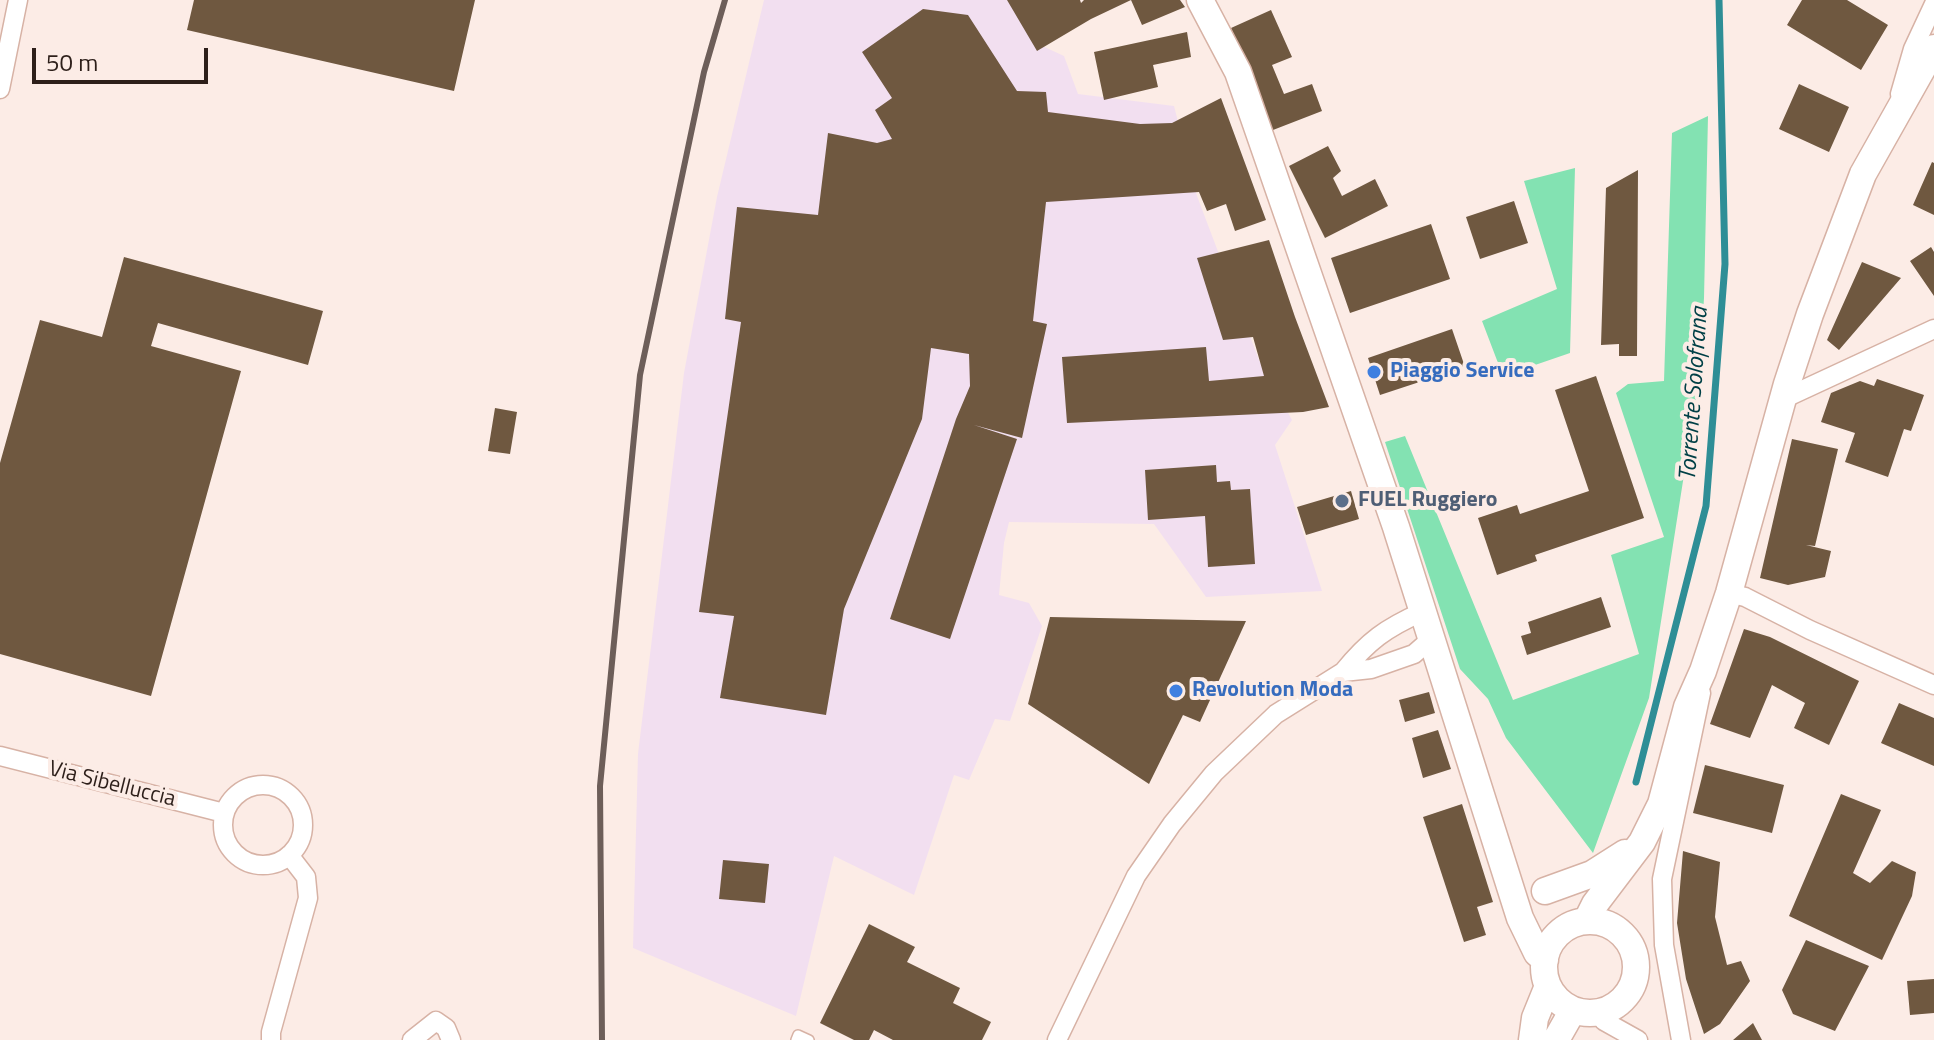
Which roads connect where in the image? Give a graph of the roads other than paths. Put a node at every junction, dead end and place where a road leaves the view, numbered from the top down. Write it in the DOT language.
graph roads {
  1 [pos="18,0"];
  2 [pos="1200,0"];
  3 [pos="1934,4"];
  4 [pos="1934,48"];
  5 [pos="0,89"];
  6 [pos="1896,113"];
  7 [pos="1934,329"];
  8 [pos="1783,399"];
  9 [pos="1729,593"];
  10 [pos="1422,612"];
  11 [pos="1430,640"];
  12 [pos="1703,671"];
  13 [pos="1343,672"];
  14 [pos="1934,685"];
  15 [pos="0,756"];
  16 [pos="224,813"];
  17 [pos="1642,842"];
  18 [pos="289,855"];
  19 [pos="1502,861"];
  20 [pos="1545,891"];
  21 [pos="1584,921"];
  22 [pos="1546,973"];
  23 [pos="1586,1011"];
  24 [pos="271,1040"];
  25 [pos="412,1040"];
  26 [pos="451,1040"];
  27 [pos="796,1040"];
  28 [pos="809,1040"];
  29 [pos="1057,1040"];
  30 [pos="1532,1040"];
  31 [pos="1556,1040"];
  32 [pos="1580,1040"];
  33 [pos="1638,1040"];
  34 [pos="1681,1040"];
  1 -- 5 [label="street"];
  2 -- 10 [label="main road"];
  3 -- 6 [label="street"];
  4 -- 6 [label="main road"];
  6 -- 8 [label="main road"];
  7 -- 8 [label="street"];
  8 -- 9 [label="main road"];
  9 -- 12 [label="main road"];
  9 -- 14 [label="street"];
  10 -- 11 [label="main road"];
  10 -- 13 [label="street"];
  11 -- 13 [label="street"];
  11 -- 19 [label="main road"];
  12 -- 17 [label="main road"];
  12 -- 34 [label="street"];
  13 -- 29 [label="street"];
  15 -- 16 [label="street, Via Sibelluccia"];
  16 -- 18 [label="street"];
  16 -- 18 [label="street"];
  17 -- 20 [label="main road"];
  17 -- 21 [label="main road"];
  18 -- 24 [label="street"];
  19 -- 20 [label="main road"];
  19 -- 22 [label="main road"];
  20 -- 21 [label="main road"];
  21 -- 22 [label="main road"];
  21 -- 23 [label="main road"];
  22 -- 23 [label="main road"];
  22 -- 30 [label="main road"];
  23 -- 31 [label="main road"];
  23 -- 32 [label="main road"];
  23 -- 33 [label="street"];
  25 -- 26 [label="street"];
  27 -- 28 [label="lane"];
}
